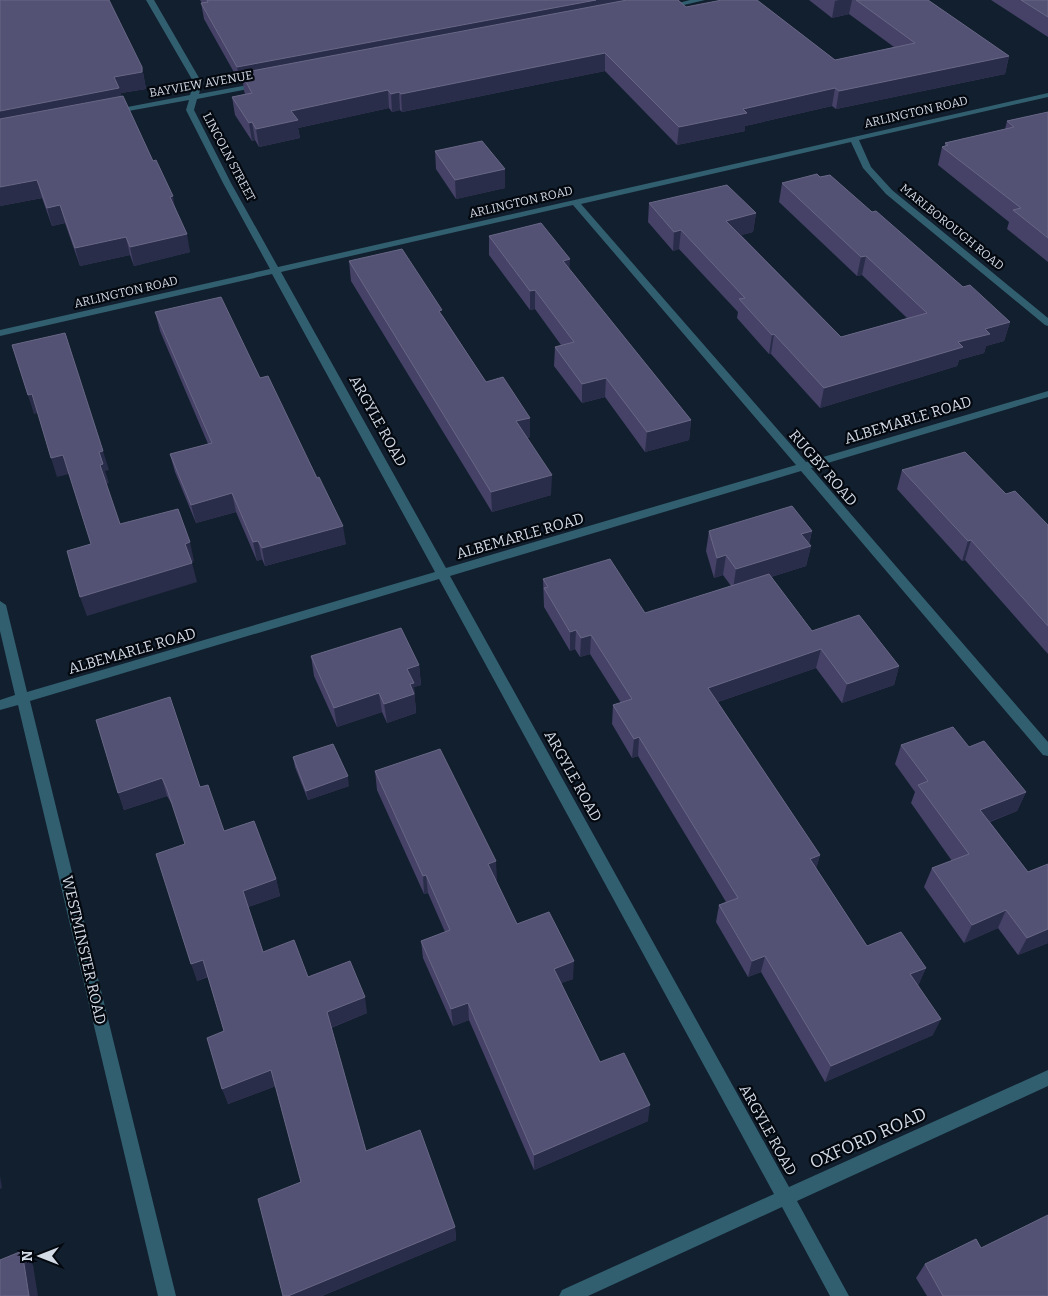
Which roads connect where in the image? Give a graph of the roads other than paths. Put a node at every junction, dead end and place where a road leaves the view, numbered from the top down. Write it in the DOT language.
graph roads {
  1 [pos="150,0"];
  2 [pos="699,0"];
  3 [pos="660,8"];
  4 [pos="271,83"];
  5 [pos="1048,95"];
  6 [pos="193,98"];
  7 [pos="103,114"];
  8 [pos="854,139"];
  9 [pos="576,203"];
  10 [pos="277,271"];
  11 [pos="1048,323"];
  12 [pos="0,333"];
  13 [pos="1048,394"];
  14 [pos="803,468"];
  15 [pos="444,574"];
  16 [pos="0,605"];
  17 [pos="23,698"];
  18 [pos="0,705"];
  19 [pos="1048,751"];
  20 [pos="1048,1078"];
  21 [pos="786,1197"];
  22 [pos="167,1296"];
  23 [pos="568,1296"];
  24 [pos="840,1296"];
  1 -- 6 [label="street, LINCOLN STREET"];
  2 -- 3 [label="street"];
  4 -- 6 [label="street, BAYVIEW AVENUE"];
  5 -- 8 [label="street, ARLINGTON ROAD"];
  6 -- 7 [label="street, BAYVIEW AVENUE"];
  6 -- 10 [label="street, LINCOLN STREET"];
  8 -- 9 [label="street, ARLINGTON ROAD"];
  8 -- 11 [label="street, MARLBOROUGH ROAD"];
  9 -- 10 [label="street, ARLINGTON ROAD"];
  9 -- 14 [label="street, RUGBY ROAD"];
  10 -- 12 [label="street, ARLINGTON ROAD"];
  10 -- 15 [label="street, ARGYLE ROAD"];
  13 -- 14 [label="street, ALBEMARLE ROAD"];
  14 -- 15 [label="street, ALBEMARLE ROAD"];
  14 -- 19 [label="street, RUGBY ROAD"];
  15 -- 17 [label="street, ALBEMARLE ROAD"];
  15 -- 21 [label="street, ARGYLE ROAD"];
  16 -- 17 [label="street, WESTMINSTER ROAD"];
  17 -- 18 [label="street, ALBEMARLE ROAD"];
  17 -- 22 [label="street, WESTMINSTER ROAD"];
  20 -- 21 [label="street, OXFORD ROAD"];
  21 -- 23 [label="street, OXFORD ROAD"];
  21 -- 24 [label="street, ARGYLE ROAD"];
}
